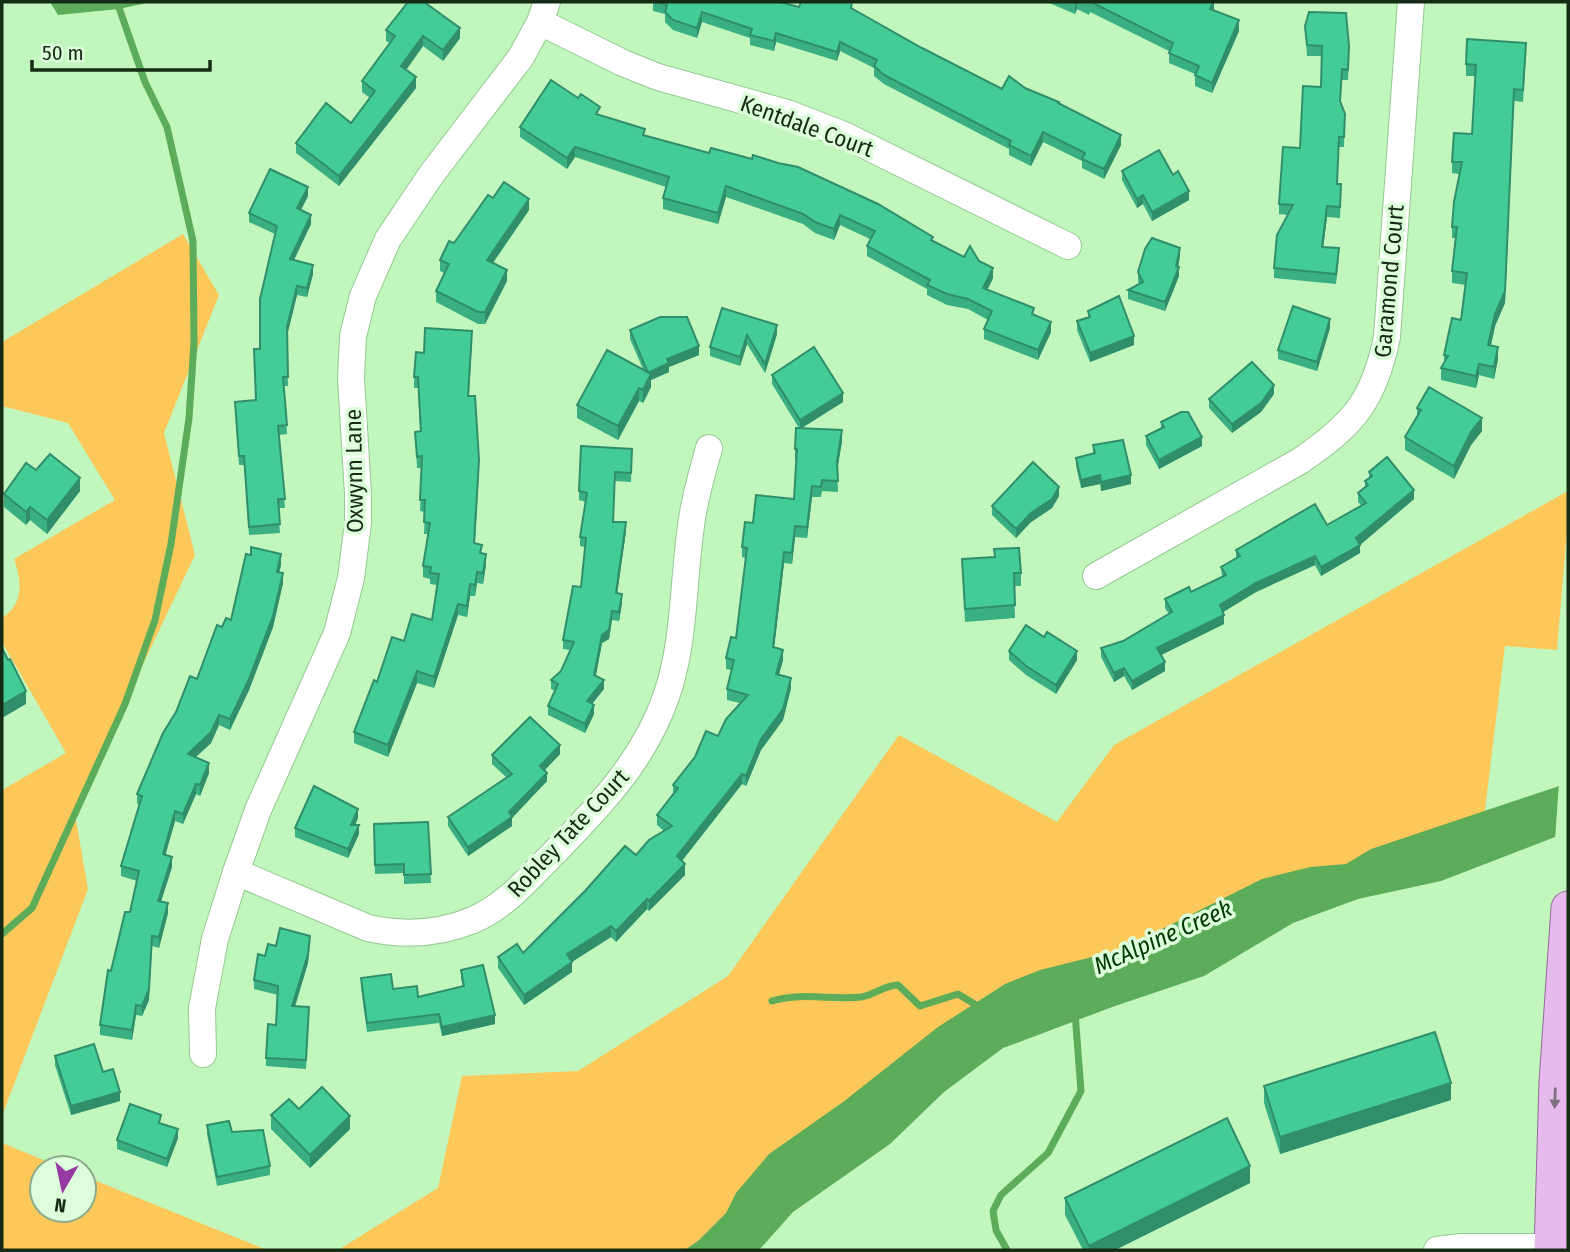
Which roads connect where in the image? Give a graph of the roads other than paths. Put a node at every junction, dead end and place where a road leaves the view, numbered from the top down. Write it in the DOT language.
graph roads {
  1 [pos="1411,2"];
  2 [pos="543,12"];
  3 [pos="1068,246"];
  4 [pos="709,449"];
  5 [pos="1096,576"];
  6 [pos="236,872"];
  7 [pos="1568,908"];
  8 [pos="203,1054"];
  9 [pos="1551,1249"];
  10 [pos="1437,1250"];
  1 -- 5 [label="street, Garamond Court"];
  2 -- 3 [label="street, Kentdale Court"];
  2 -- 6 [label="street, Oxwynn Lane"];
  4 -- 6 [label="street, Robley Tate Court"];
  6 -- 8 [label="street, Oxwynn Lane"];
  7 -- 9 [label="main road, one-way"];
  9 -- 10 [label="street"];
}
